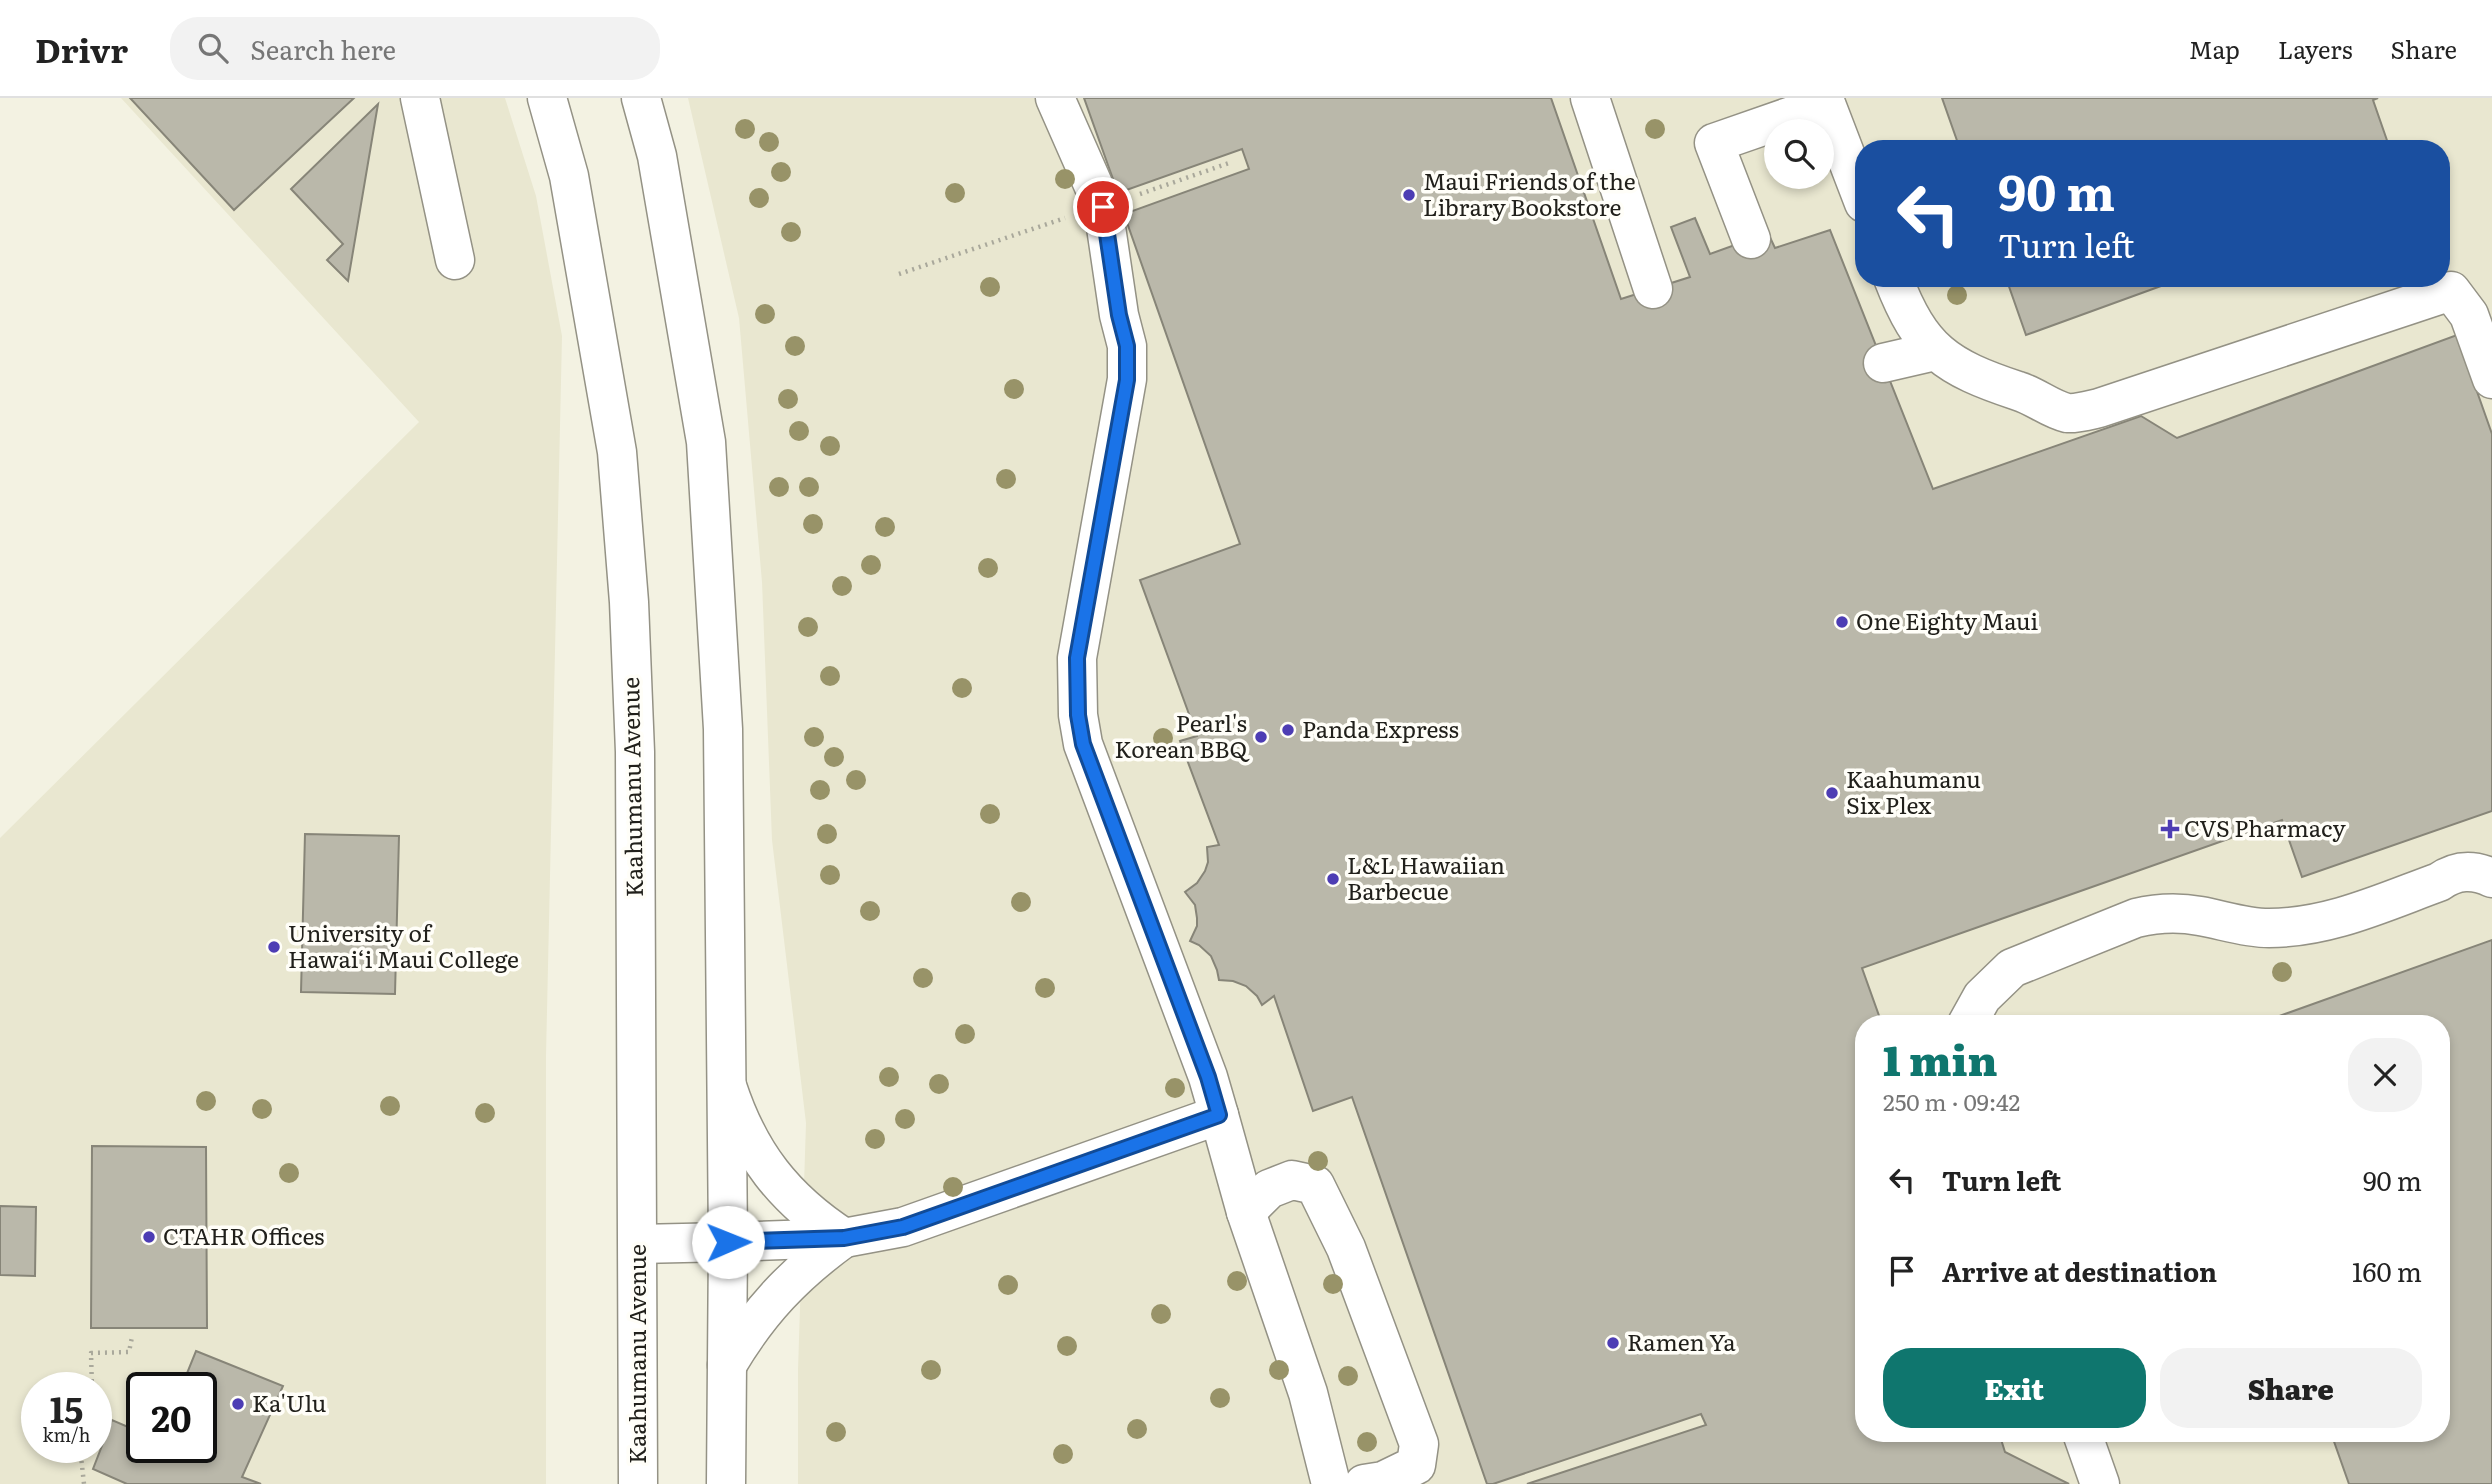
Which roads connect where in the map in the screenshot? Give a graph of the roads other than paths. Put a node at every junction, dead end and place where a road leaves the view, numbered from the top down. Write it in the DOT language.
graph roads {
  1 [pos="420,98"];
  2 [pos="547,98"];
  3 [pos="640,98"];
  4 [pos="1055,98"];
  5 [pos="1590,98"];
  6 [pos="1855,180"];
  7 [pos="1751,239"];
  8 [pos="455,260"];
  9 [pos="1897,287"];
  10 [pos="1653,289"];
  11 [pos="1935,351"];
  12 [pos="1883,363"];
  13 [pos="2492,379"];
  14 [pos="2492,878"];
  15 [pos="1972,1015"];
  16 [pos="727,1085"];
  17 [pos="1219,1115"];
  18 [pos="1246,1212"];
  19 [pos="844,1238"];
  20 [pos="728,1242"];
  21 [pos="638,1244"];
  22 [pos="727,1365"];
  23 [pos="2085,1442"];
  24 [pos="638,1484"];
  25 [pos="726,1484"];
  26 [pos="1331,1484"];
  27 [pos="1364,1484"];
  28 [pos="2100,1484"];
  1 -- 8 [label="main road"];
  2 -- 21 [label="main road, Kaahumanu Avenue"];
  3 -- 16 [label="main road"];
  4 -- 17 [label="main road"];
  5 -- 10 [label="main road"];
  6 -- 7 [label="main road"];
  9 -- 11 [label="main road"];
  11 -- 12 [label="main road"];
  11 -- 13 [label="main road"];
  14 -- 15 [label="main road"];
  16 -- 19 [label="main road"];
  16 -- 20 [label="main road"];
  17 -- 18 [label="main road"];
  17 -- 19 [label="main road"];
  18 -- 26 [label="main road"];
  18 -- 27 [label="main road"];
  19 -- 20 [label="main road"];
  19 -- 22 [label="main road"];
  20 -- 21 [label="main road"];
  20 -- 22 [label="main road"];
  21 -- 24 [label="main road, Kaahumanu Avenue"];
  22 -- 25 [label="main road"];
  23 -- 28 [label="main road"];
}
